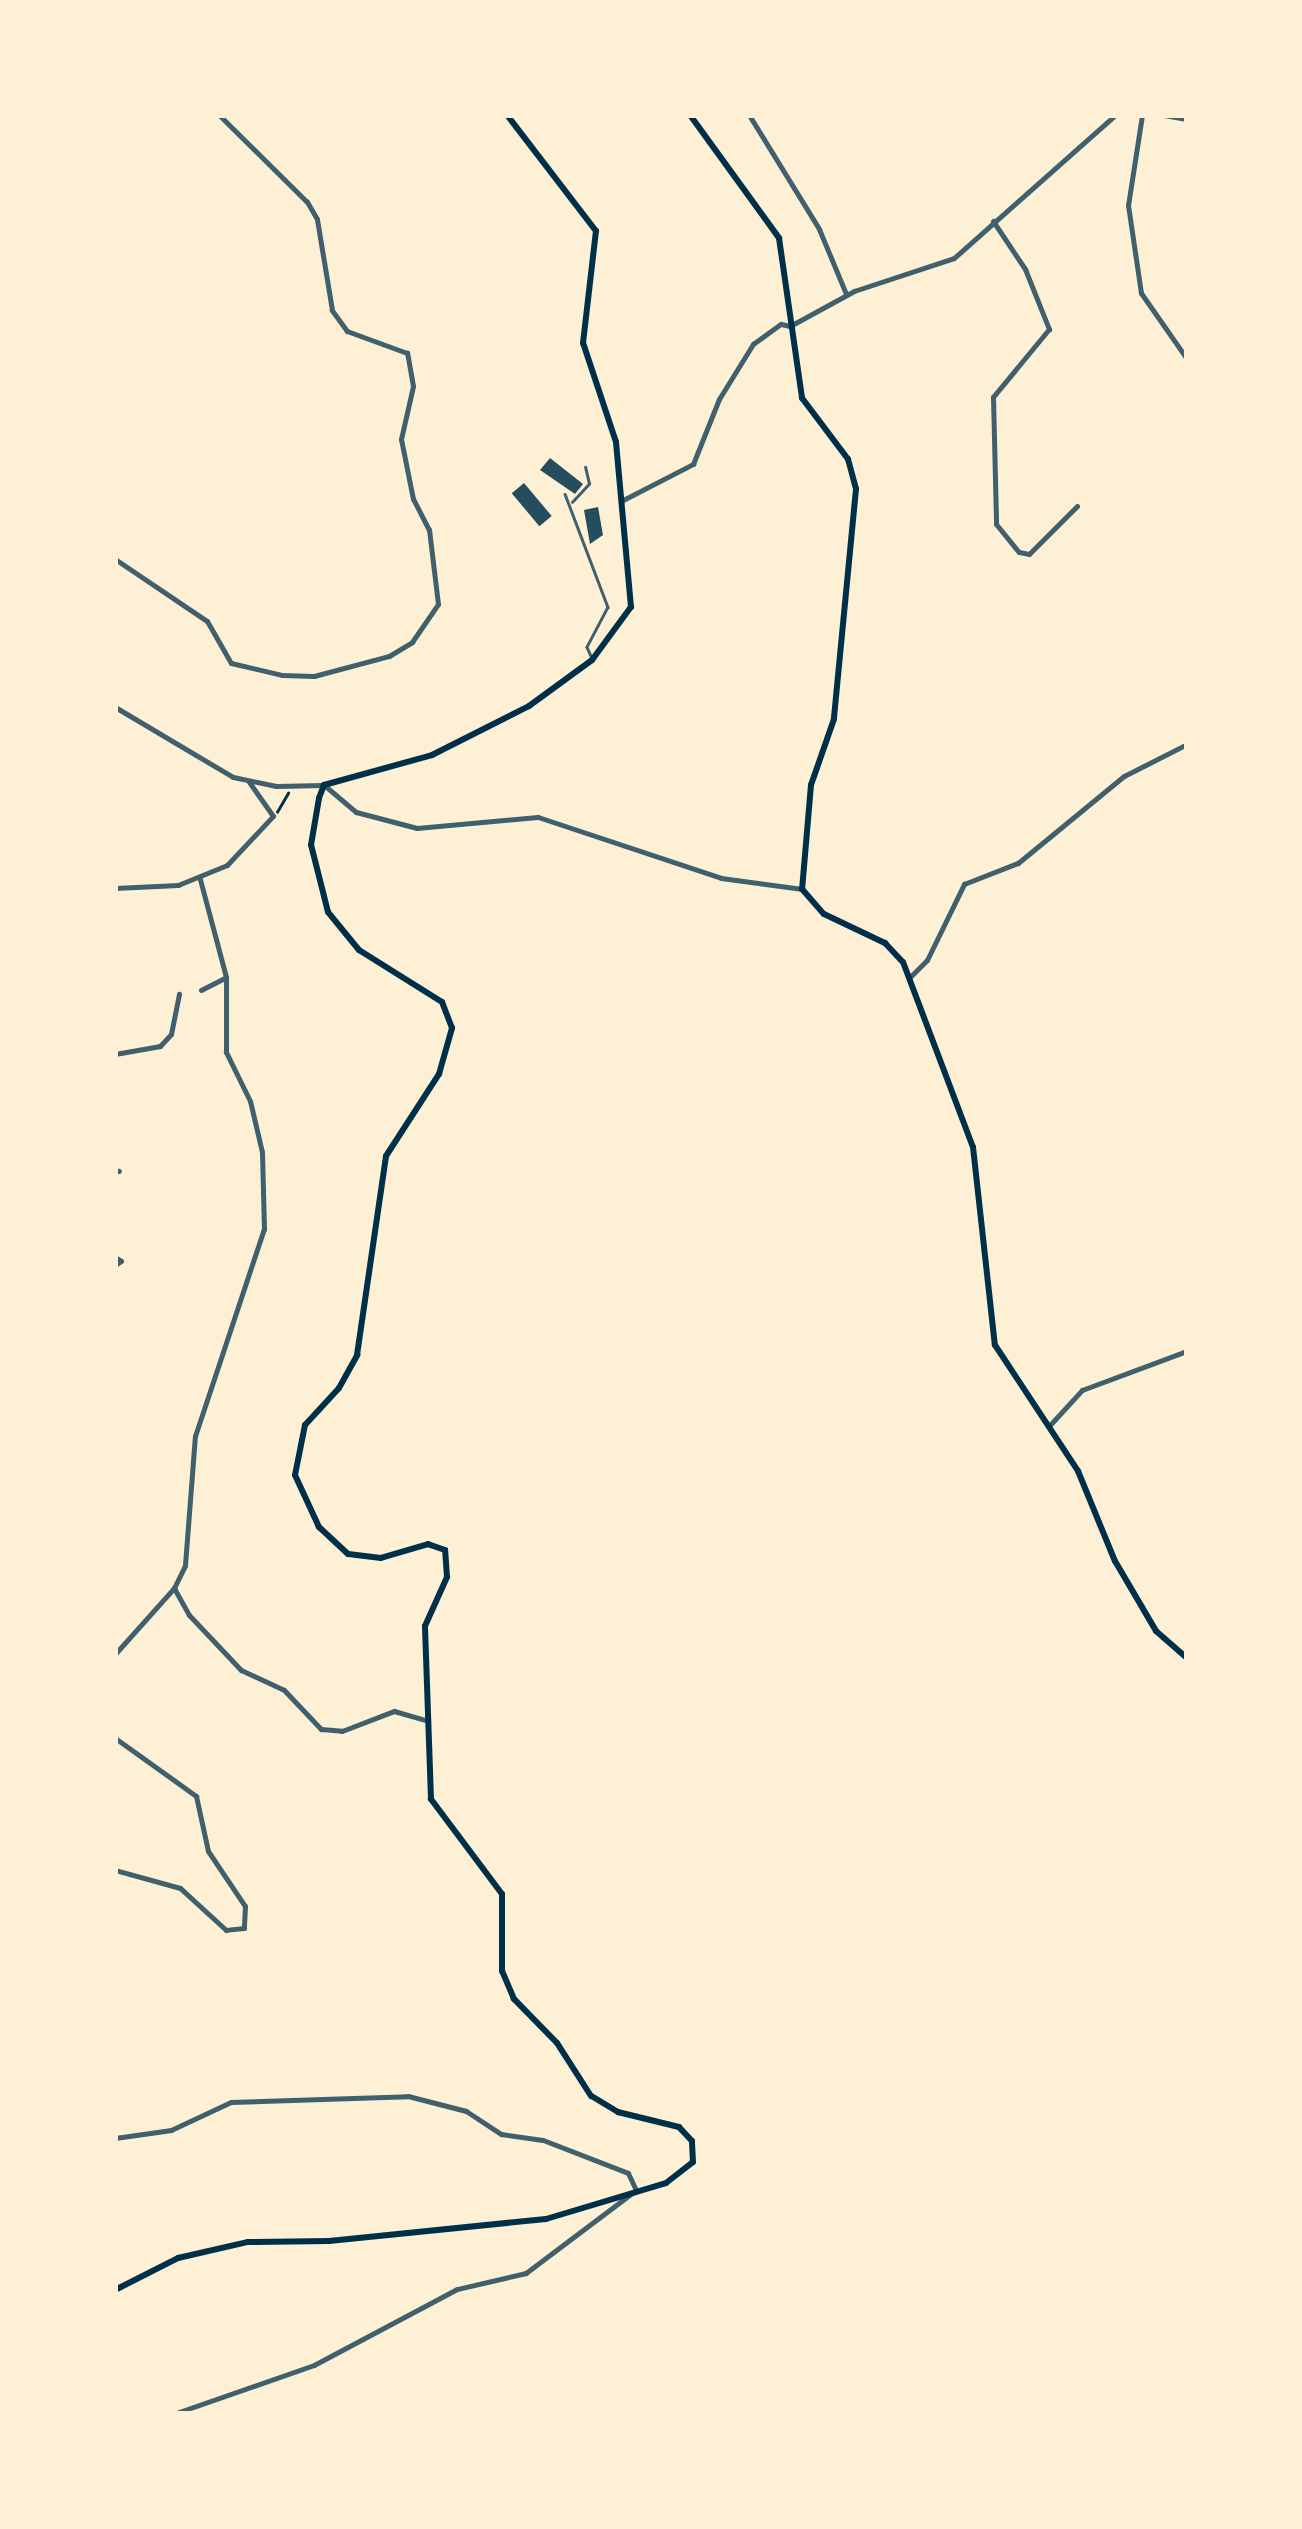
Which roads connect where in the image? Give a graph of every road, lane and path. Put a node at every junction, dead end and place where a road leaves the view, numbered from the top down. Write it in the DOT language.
graph roads {
  1 [pos="220,115"];
  2 [pos="507,115"];
  3 [pos="690,115"];
  4 [pos="749,115"];
  5 [pos="1116,115"];
  6 [pos="1142,115"];
  7 [pos="1164,115"];
  8 [pos="1187,119"];
  9 [pos="993,222"];
  10 [pos="846,294"];
  11 [pos="790,326"];
  12 [pos="1187,359"];
  13 [pos="584,466"];
  14 [pos="566,494"];
  15 [pos="623,500"];
  16 [pos="572,502"];
  17 [pos="1077,506"];
  18 [pos="115,559"];
  19 [pos="592,660"];
  20 [pos="115,708"];
  21 [pos="1187,744"];
  22 [pos="249,782"];
  23 [pos="324,785"];
  24 [pos="287,786"];
  25 [pos="273,816"];
  26 [pos="200,879"];
  27 [pos="115,888"];
  28 [pos="802,888"];
  29 [pos="226,977"];
  30 [pos="910,977"];
  31 [pos="201,990"];
  32 [pos="178,994"];
  33 [pos="115,1054"];
  34 [pos="115,1256"];
  35 [pos="115,1266"];
  36 [pos="1187,1350"];
  37 [pos="1049,1426"];
  38 [pos="174,1588"];
  39 [pos="115,1654"];
  40 [pos="1187,1658"];
  41 [pos="425,1720"];
  42 [pos="115,1738"];
  43 [pos="115,1870"];
  44 [pos="115,2138"];
  45 [pos="636,2190"];
  46 [pos="115,2290"];
  47 [pos="173,2414"];
  1 -- 18 [label="street"];
  2 -- 15 [label="main road"];
  3 -- 11 [label="main road"];
  4 -- 10 [label="street"];
  5 -- 9 [label="street"];
  6 -- 12 [label="street"];
  7 -- 8 [label="street"];
  9 -- 10 [label="street"];
  9 -- 17 [label="street"];
  10 -- 11 [label="street"];
  11 -- 15 [label="street"];
  11 -- 28 [label="main road"];
  13 -- 16 [label="lane"];
  14 -- 16 [label="lane"];
  15 -- 19 [label="main road"];
  16 -- 19 [label="lane"];
  19 -- 23 [label="main road"];
  20 -- 22 [label="street"];
  21 -- 30 [label="street"];
  22 -- 24 [label="street"];
  22 -- 25 [label="street"];
  23 -- 24 [label="street"];
  23 -- 28 [label="street"];
  23 -- 41 [label="main road"];
  24 -- 25 [label="path"];
  25 -- 26 [label="street"];
  26 -- 27 [label="street"];
  26 -- 29 [label="street"];
  28 -- 30 [label="main road"];
  29 -- 31 [label="street"];
  29 -- 38 [label="street"];
  30 -- 37 [label="main road"];
  32 -- 33 [label="street"];
  34 -- 35 [label="street"];
  36 -- 37 [label="street"];
  37 -- 40 [label="main road"];
  38 -- 39 [label="street"];
  38 -- 41 [label="street"];
  41 -- 45 [label="main road"];
  42 -- 43 [label="street"];
  44 -- 45 [label="street"];
  45 -- 46 [label="main road"];
  45 -- 47 [label="street"];
}
